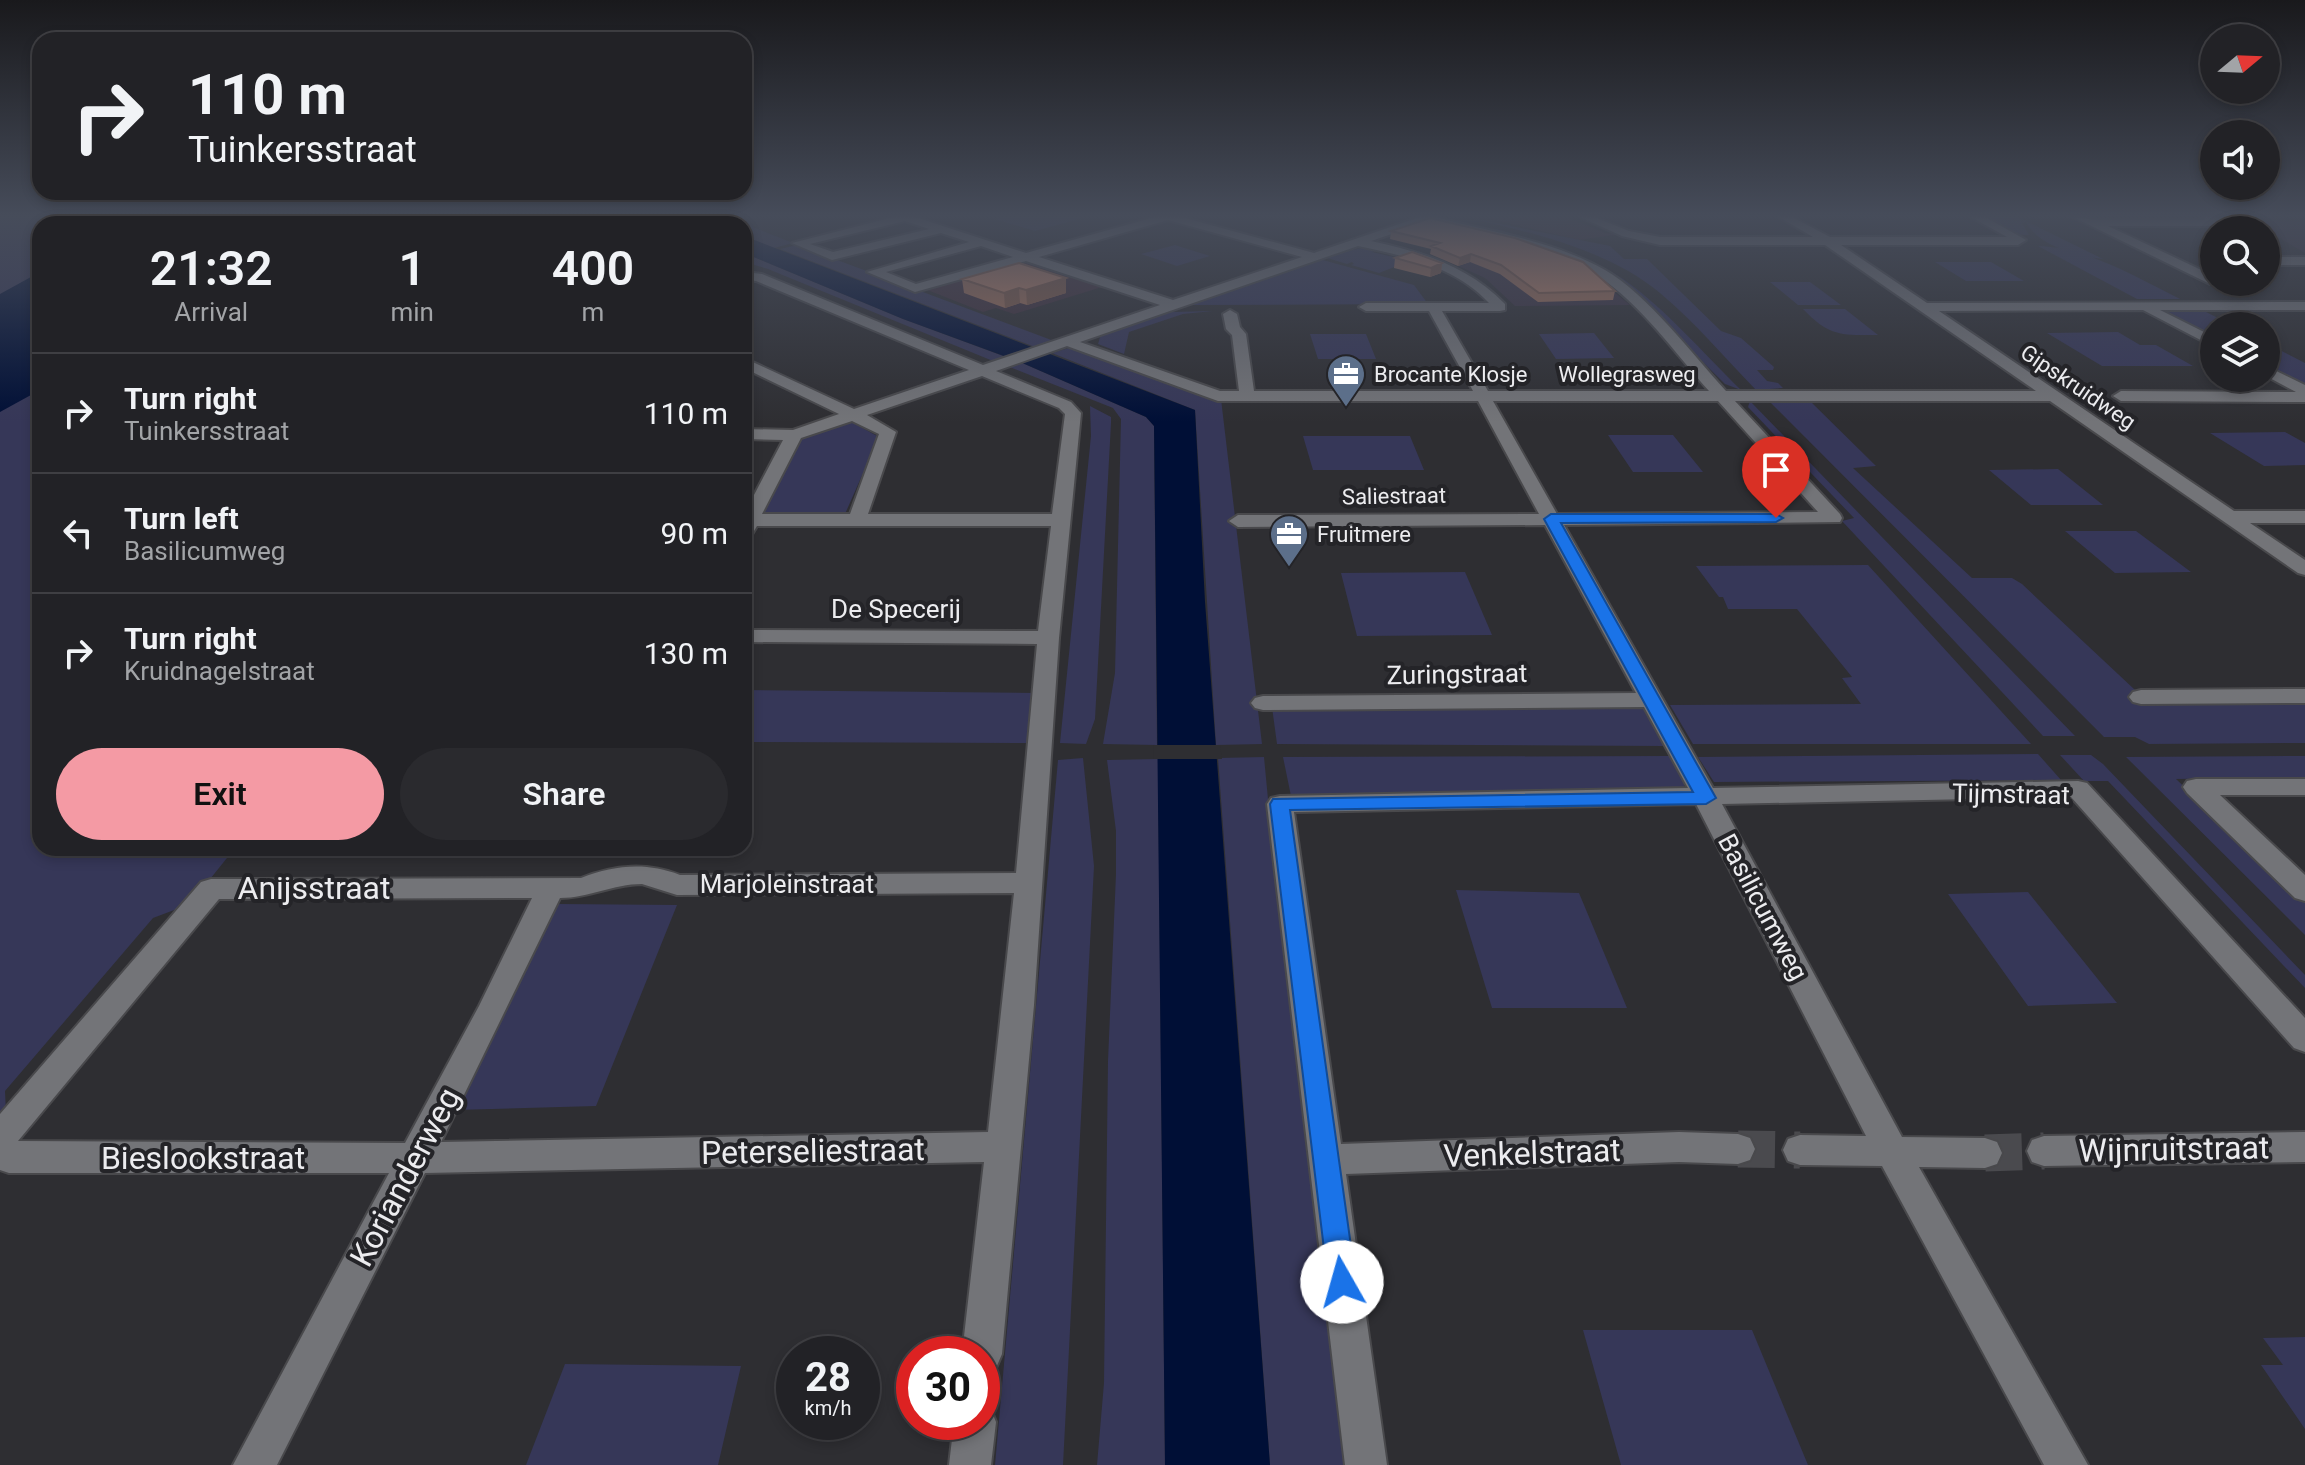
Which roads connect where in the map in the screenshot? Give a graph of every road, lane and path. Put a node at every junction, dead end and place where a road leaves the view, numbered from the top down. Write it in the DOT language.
graph roads {
  1 [pos="778,285"];
  2 [pos="1114,285"];
  3 [pos="1232,285"];
  4 [pos="1481,285"];
  5 [pos="1617,285"];
  6 [pos="1891,285"];
  7 [pos="2246,296"];
  8 [pos="1174,305"];
  9 [pos="2143,306"];
  10 [pos="2267,306"];
  11 [pos="2305,306"];
  12 [pos="1366,307"];
  13 [pos="1902,307"];
  14 [pos="1921,307"];
  15 [pos="1434,308"];
  16 [pos="1230,314"];
  17 [pos="2200,336"];
  18 [pos="1068,342"];
  19 [pos="752,366"];
  20 [pos="981,370"];
  21 [pos="2280,379"];
  22 [pos="2305,394"];
  23 [pos="1247,396"];
  24 [pos="1482,396"];
  25 [pos="1723,396"];
  26 [pos="2053,396"];
  27 [pos="2121,396"];
  28 [pos="852,414"];
  29 [pos="752,434"];
  30 [pos="794,435"];
  31 [pos="752,513"];
  32 [pos="2229,517"];
  33 [pos="2305,517"];
  34 [pos="1551,519"];
  35 [pos="857,520"];
  36 [pos="1060,520"];
  37 [pos="1238,521"];
  38 [pos="752,524"];
  39 [pos="2305,569"];
  40 [pos="752,636"];
  41 [pos="1048,638"];
  42 [pos="2305,696"];
  43 [pos="2141,697"];
  44 [pos="1650,700"];
  45 [pos="1263,703"];
  46 [pos="2305,787"];
  47 [pos="1706,798"];
  48 [pos="1028,883"];
  49 [pos="551,888"];
  50 [pos="2305,891"];
  51 [pos="2305,1039"];
  52 [pos="0,1140"];
  53 [pos="1003,1147"];
  54 [pos="2305,1147"];
  55 [pos="1738,1149"];
  56 [pos="1800,1150"];
  57 [pos="2044,1151"];
  58 [pos="1892,1152"];
  59 [pos="1985,1153"];
  60 [pos="414,1158"];
  61 [pos="1326,1160"];
  62 [pos="984,1336"];
  63 [pos="973,1440"];
  64 [pos="254,1465"];
  65 [pos="970,1465"];
  66 [pos="1366,1465"];
  67 [pos="2067,1465"];
  1 -- 20 [label="street"];
  2 -- 8 [label="street"];
  3 -- 8 [label="street"];
  4 -- 15 [label="street"];
  5 -- 25 [label="street"];
  6 -- 14 [label="street, Gipskruidweg"];
  7 -- 10 [label="street"];
  8 -- 18 [label="street"];
  9 -- 10 [label="street"];
  9 -- 14 [label="street"];
  9 -- 17 [label="street"];
  10 -- 11 [label="street"];
  12 -- 15 [label="street"];
  13 -- 14 [label="street"];
  14 -- 26 [label="street, Gipskruidweg"];
  15 -- 24 [label="street, Basilicumweg"];
  16 -- 23 [label="street"];
  18 -- 20 [label="street"];
  18 -- 23 [label="street, Wollegrasweg"];
  19 -- 28 [label="street"];
  20 -- 28 [label="street"];
  20 -- 36 [label="street"];
  21 -- 22 [label="street"];
  22 -- 27 [label="street"];
  23 -- 24 [label="street, Wollegrasweg"];
  24 -- 25 [label="street, Wollegrasweg"];
  24 -- 34 [label="street, Basilicumweg"];
  25 -- 26 [label="street, Wollegrasweg"];
  25 -- 34 [label="street, Saliestraat"];
  26 -- 32 [label="street, Gipskruidweg"];
  28 -- 30 [label="street"];
  28 -- 35 [label="street"];
  29 -- 30 [label="street"];
  30 -- 31 [label="street"];
  32 -- 33 [label="street"];
  32 -- 39 [label="street, Gipskruidweg"];
  34 -- 37 [label="street, Saliestraat"];
  34 -- 44 [label="street, Basilicumweg"];
  35 -- 36 [label="street"];
  35 -- 38 [label="street"];
  36 -- 41 [label="street"];
  40 -- 41 [label="street, De Specerij"];
  41 -- 48 [label="street"];
  42 -- 43 [label="street"];
  44 -- 45 [label="street, Zuringstraat"];
  44 -- 47 [label="street, Basilicumweg"];
  46 -- 50 [label="street"];
  47 -- 51 [label="street, Tijmstraat"];
  47 -- 58 [label="street, Basilicumweg"];
  47 -- 61 [label="street, Tijmstraat"];
  48 -- 49 [label="street, Marjoleinstraat"];
  48 -- 53 [label="street"];
  49 -- 52 [label="street, Anijsstraat"];
  49 -- 60 [label="street, Korianderweg"];
  52 -- 60 [label="street, Bieslookstraat"];
  53 -- 60 [label="street, Peterseliestraat"];
  53 -- 62 [label="street"];
  54 -- 57 [label="street, Wijnruitstraat"];
  55 -- 61 [label="street, Venkelstraat"];
  56 -- 58 [label="street"];
  58 -- 59 [label="street"];
  58 -- 67 [label="street, Basilicumweg"];
  60 -- 64 [label="street, Korianderweg"];
  61 -- 66 [label="street"];
  63 -- 65 [label="street"];
}
